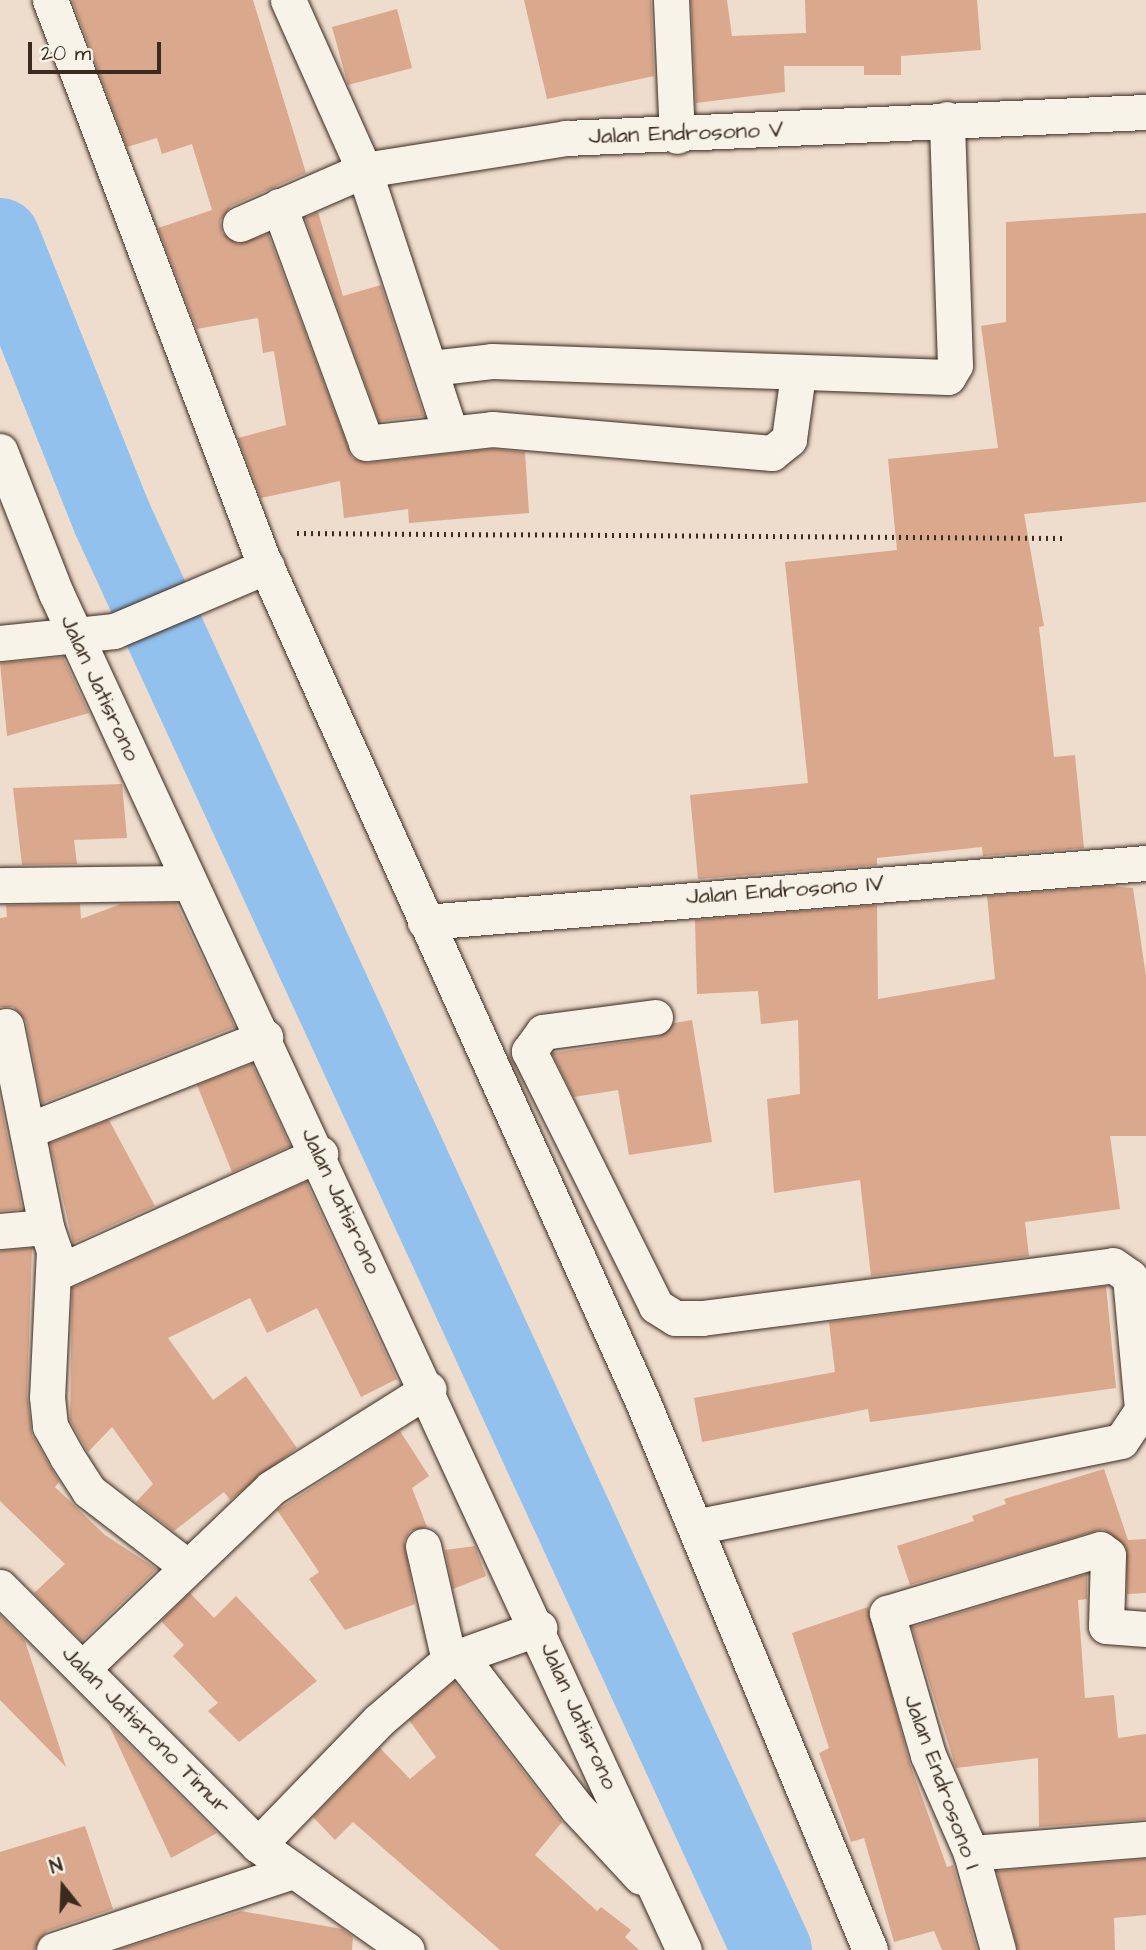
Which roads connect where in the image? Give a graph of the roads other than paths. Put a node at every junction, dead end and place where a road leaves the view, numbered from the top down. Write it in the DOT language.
graph roads {
  1 [pos="50,0"];
  2 [pos="288,0"];
  3 [pos="671,0"];
  4 [pos="1146,112"];
  5 [pos="947,119"];
  6 [pos="677,136"];
  7 [pos="364,170"];
  8 [pos="278,206"];
  9 [pos="240,224"];
  10 [pos="431,368"];
  11 [pos="798,374"];
  12 [pos="449,429"];
  13 [pos="0,451"];
  14 [pos="267,566"];
  15 [pos="76,634"];
  16 [pos="0,643"];
  17 [pos="1146,863"];
  18 [pos="189,883"];
  19 [pos="0,885"];
  20 [pos="425,922"];
  21 [pos="655,1017"];
  22 [pos="6,1026"];
  23 [pos="265,1037"];
  24 [pos="29,1130"];
  25 [pos="320,1154"];
  26 [pos="46,1227"];
  27 [pos="0,1231"];
  28 [pos="57,1273"];
  29 [pos="1142,1352"];
  30 [pos="429,1389"];
  31 [pos="696,1527"];
  32 [pos="423,1546"];
  33 [pos="185,1565"];
  34 [pos="0,1587"];
  35 [pos="539,1628"];
  36 [pos="1146,1629"];
  37 [pos="454,1658"];
  38 [pos="85,1667"];
  39 [pos="1146,1839"];
  40 [pos="258,1844"];
  41 [pos="971,1853"];
  42 [pos="293,1871"];
  43 [pos="662,1900"];
  44 [pos="54,1950"];
  45 [pos="407,1950"];
  46 [pos="684,1950"];
  47 [pos="870,1950"];
  48 [pos="998,1950"];
  1 -- 14 [label="street"];
  2 -- 7 [label="street"];
  3 -- 6 [label="street"];
  4 -- 5 [label="street, Jalan Endrosono V"];
  5 -- 6 [label="street, Jalan Endrosono V"];
  5 -- 11 [label="street"];
  6 -- 7 [label="street, Jalan Endrosono V"];
  7 -- 8 [label="street, Jalan Endrosono V"];
  7 -- 10 [label="street"];
  8 -- 9 [label="street, Jalan Endrosono V"];
  8 -- 12 [label="street"];
  10 -- 11 [label="street"];
  10 -- 12 [label="street"];
  11 -- 12 [label="street"];
  13 -- 15 [label="street, Jalan Jatisrono"];
  14 -- 15 [label="street"];
  14 -- 20 [label="street"];
  15 -- 16 [label="street"];
  15 -- 18 [label="street, Jalan Jatisrono"];
  17 -- 20 [label="street, Jalan Endrosono IV"];
  18 -- 19 [label="street"];
  18 -- 23 [label="street, Jalan Jatisrono"];
  20 -- 31 [label="street"];
  21 -- 29 [label="street"];
  22 -- 24 [label="street"];
  23 -- 24 [label="street"];
  23 -- 25 [label="street, Jalan Jatisrono"];
  24 -- 26 [label="street"];
  25 -- 28 [label="street"];
  25 -- 30 [label="street, Jalan Jatisrono"];
  26 -- 27 [label="street"];
  26 -- 28 [label="street"];
  28 -- 33 [label="street"];
  29 -- 31 [label="street"];
  30 -- 33 [label="street"];
  30 -- 35 [label="street, Jalan Jatisrono"];
  31 -- 47 [label="street"];
  32 -- 37 [label="street"];
  33 -- 38 [label="street"];
  34 -- 38 [label="street, Jalan Jatisrono Timur"];
  35 -- 37 [label="street"];
  35 -- 43 [label="street, Jalan Jatisrono"];
  36 -- 41 [label="street, Jalan Endrosono I"];
  37 -- 40 [label="street"];
  37 -- 43 [label="street"];
  38 -- 40 [label="street, Jalan Jatisrono Timur"];
  39 -- 41 [label="street"];
  40 -- 42 [label="street, Jalan Jatisrono Timur"];
  41 -- 48 [label="street, Jalan Endrosono I"];
  42 -- 44 [label="street"];
  42 -- 45 [label="street"];
  43 -- 46 [label="street, Jalan Jatisrono"];
}
